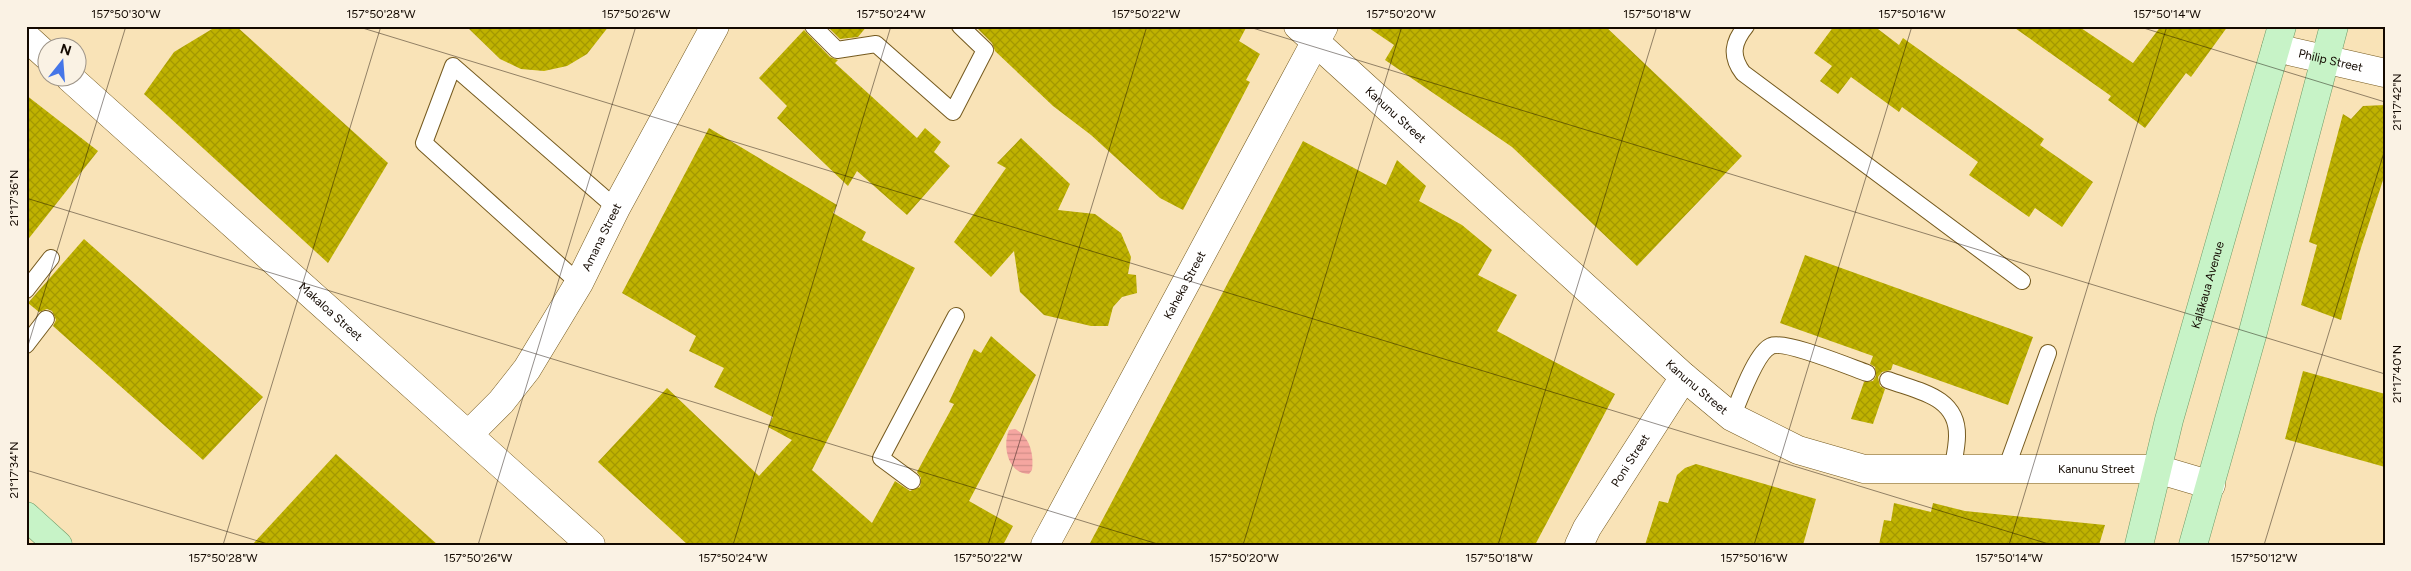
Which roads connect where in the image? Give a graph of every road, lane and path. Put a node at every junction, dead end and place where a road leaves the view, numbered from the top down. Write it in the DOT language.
graph roads {
  1 [pos="715,26"];
  2 [pos="812,26"];
  3 [pos="960,26"];
  4 [pos="1746,26"];
  5 [pos="2334,26"];
  6 [pos="1313,32"];
  7 [pos="26,37"];
  8 [pos="2279,37"];
  9 [pos="38,48"];
  10 [pos="2324,59"];
  11 [pos="2385,73"];
  12 [pos="81,88"];
  13 [pos="616,208"];
  14 [pos="51,258"];
  15 [pos="2022,281"];
  16 [pos="579,283"];
  17 [pos="26,290"];
  18 [pos="956,316"];
  19 [pos="46,319"];
  20 [pos="26,345"];
  21 [pos="2048,353"];
  22 [pos="1867,373"];
  23 [pos="1684,377"];
  24 [pos="1888,380"];
  25 [pos="1732,417"];
  26 [pos="470,434"];
  27 [pos="2006,469"];
  28 [pos="2157,469"];
  29 [pos="1952,471"];
  30 [pos="912,481"];
  31 [pos="2211,485"];
  32 [pos="26,516"];
  33 [pos="58,545"];
  34 [pos="591,545"];
  35 [pos="1045,545"];
  36 [pos="1579,545"];
  37 [pos="2139,545"];
  38 [pos="2193,545"];
  1 -- 13 [label="street, Amana Street"];
  2 -- 3 [label="lane"];
  4 -- 15 [label="lane"];
  5 -- 10 [label="main road"];
  6 -- 23 [label="street, Kanunu Street"];
  6 -- 35 [label="street, Kaheka Street"];
  7 -- 9 [label="street"];
  8 -- 10 [label="street, Philip Street"];
  8 -- 28 [label="main road, Kalākaua Avenue"];
  10 -- 11 [label="street, Philip Street"];
  10 -- 31 [label="main road"];
  12 -- 26 [label="street, Makaloa Street"];
  13 -- 16 [label="street, Amana Street"];
  13 -- 16 [label="lane"];
  14 -- 17 [label="lane"];
  16 -- 26 [label="street, Amana Street"];
  18 -- 30 [label="lane"];
  19 -- 20 [label="lane"];
  21 -- 27 [label="lane"];
  22 -- 25 [label="lane"];
  23 -- 25 [label="street, Kanunu Street"];
  23 -- 36 [label="street, Poni Street"];
  24 -- 29 [label="lane"];
  25 -- 29 [label="street, Kanunu Street"];
  26 -- 34 [label="street, Makaloa Street"];
  27 -- 28 [label="street, Kanunu Street"];
  27 -- 29 [label="street, Kanunu Street"];
  28 -- 31 [label="street, Kanunu Street"];
  28 -- 37 [label="main road, Kalākaua Avenue"];
  31 -- 38 [label="main road"];
  32 -- 33 [label="main road"];
}
